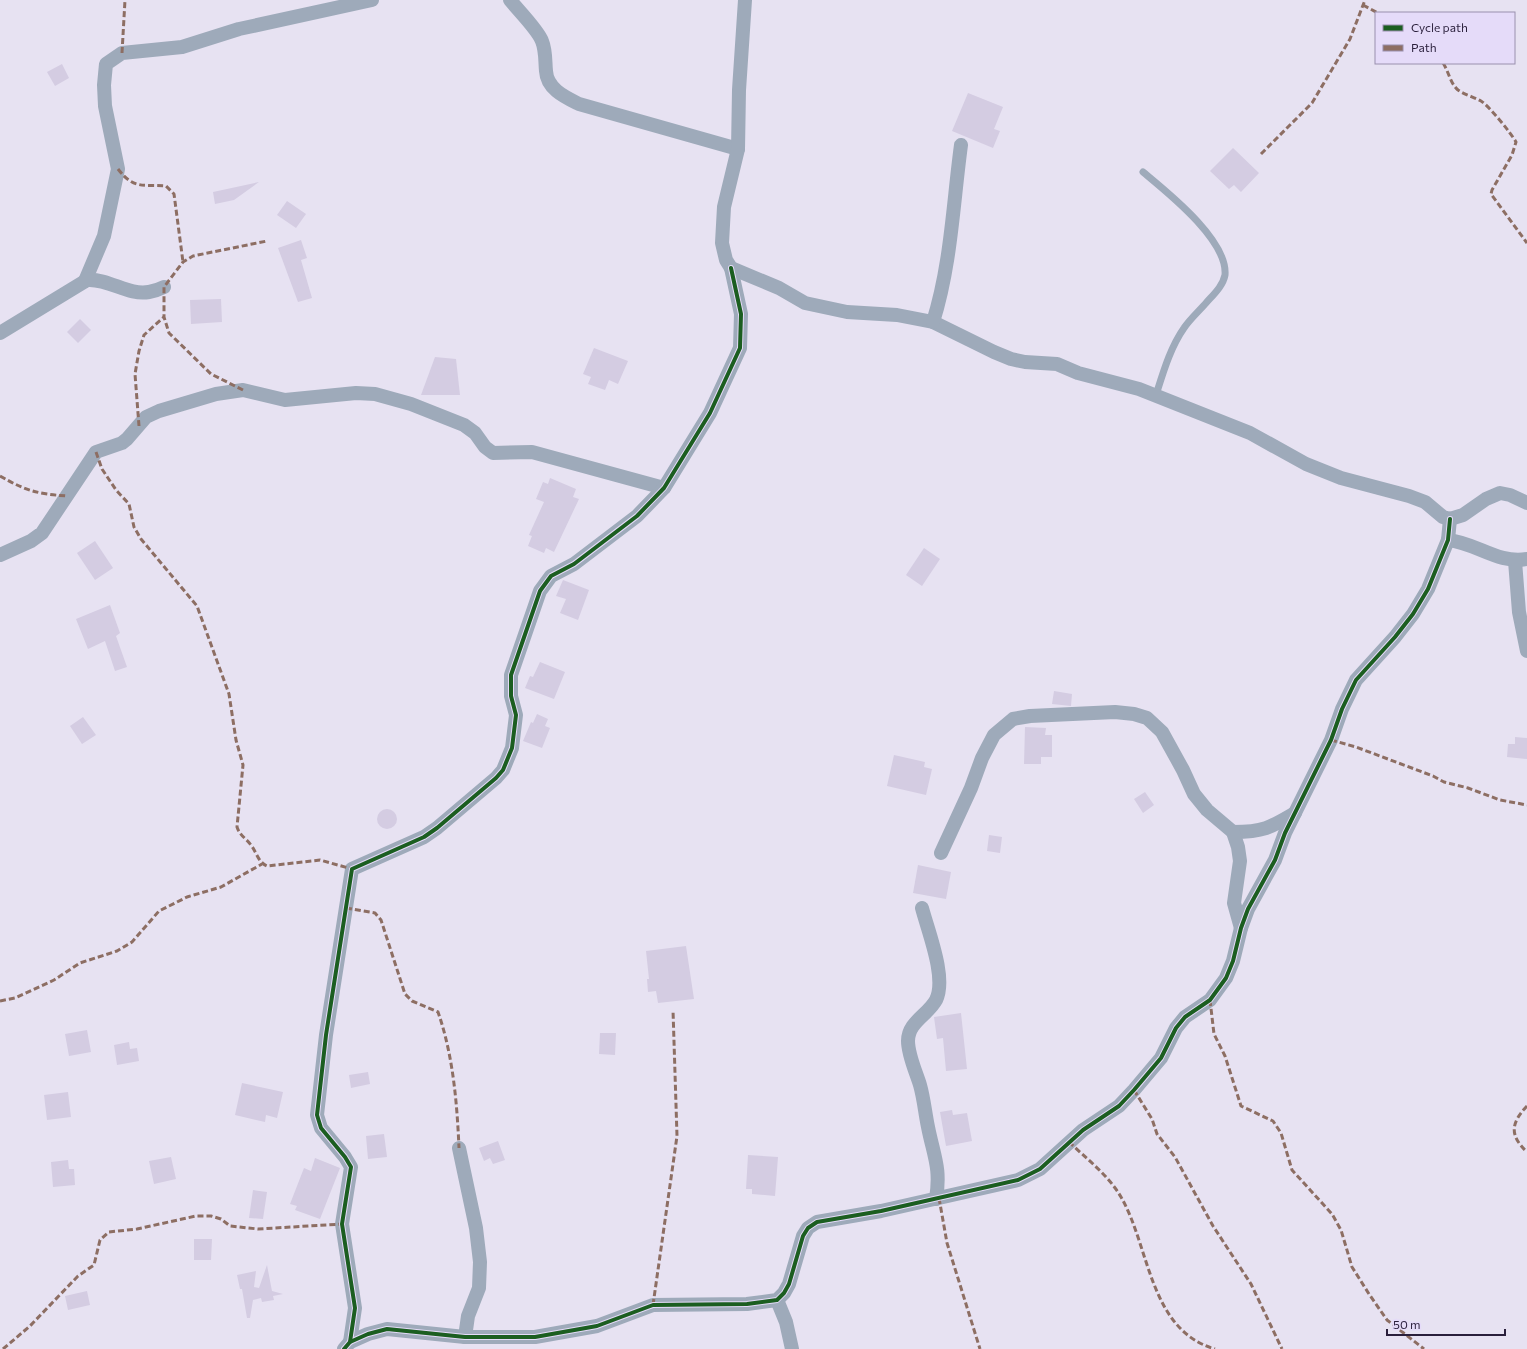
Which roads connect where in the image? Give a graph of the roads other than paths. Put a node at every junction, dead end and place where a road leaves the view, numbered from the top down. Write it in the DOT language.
graph roads {
  1 [pos="372,0"];
  2 [pos="510,0"];
  3 [pos="745,0"];
  4 [pos="961,145"];
  5 [pos="738,149"];
  6 [pos="1143,172"];
  7 [pos="731,268"];
  8 [pos="86,281"];
  9 [pos="164,287"];
  10 [pos="934,322"];
  11 [pos="0,333"];
  12 [pos="1156,395"];
  13 [pos="664,488"];
  14 [pos="1527,503"];
  15 [pos="1450,519"];
  16 [pos="1448,540"];
  17 [pos="0,555"];
  18 [pos="1521,560"];
  19 [pos="1527,651"];
  20 [pos="1295,813"];
  21 [pos="1233,832"];
  22 [pos="941,853"];
  23 [pos="922,908"];
  24 [pos="1241,928"];
  25 [pos="459,1148"];
  26 [pos="936,1199"];
  27 [pos="777,1300"];
  28 [pos="465,1337"];
  29 [pos="347,1346"];
  30 [pos="792,1349"];
  1 -- 8 [label="street"];
  2 -- 5 [label="street"];
  3 -- 5 [label="street"];
  4 -- 10 [label="street"];
  5 -- 7 [label="street"];
  6 -- 12 [label="lane"];
  7 -- 10 [label="street"];
  7 -- 13 [label="street"];
  8 -- 9 [label="street"];
  8 -- 11 [label="street"];
  10 -- 12 [label="street"];
  12 -- 15 [label="street"];
  13 -- 17 [label="street"];
  13 -- 29 [label="street"];
  14 -- 15 [label="street"];
  15 -- 16 [label="street"];
  16 -- 18 [label="street"];
  16 -- 20 [label="street"];
  18 -- 19 [label="street"];
  20 -- 21 [label="street"];
  20 -- 24 [label="street"];
  21 -- 22 [label="street"];
  21 -- 24 [label="street"];
  23 -- 26 [label="street"];
  24 -- 26 [label="street"];
  25 -- 28 [label="street"];
  26 -- 27 [label="street"];
  27 -- 28 [label="street"];
  27 -- 30 [label="street"];
  28 -- 29 [label="street"];
}
